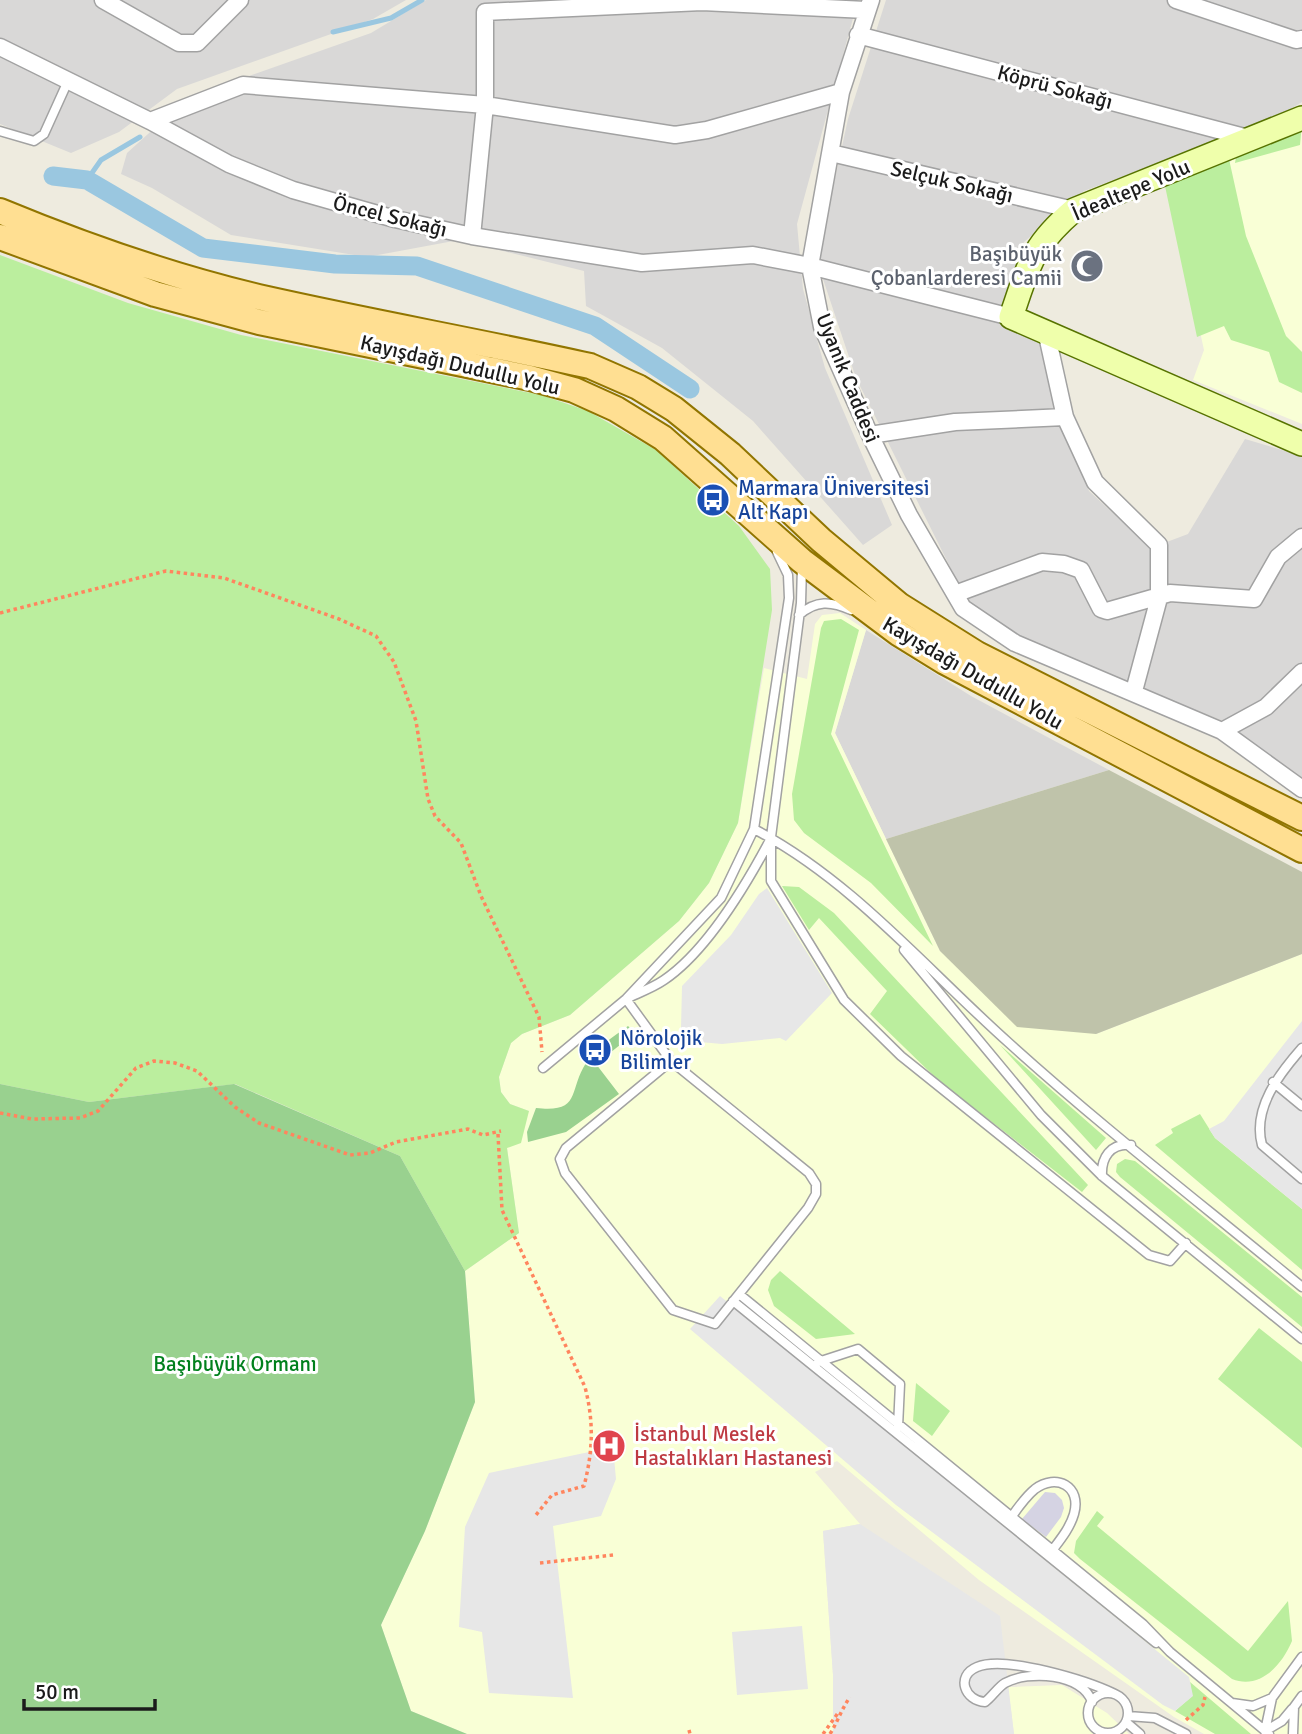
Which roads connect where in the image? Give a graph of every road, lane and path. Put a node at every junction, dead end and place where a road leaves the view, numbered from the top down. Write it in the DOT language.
graph roads {
  1 [pos="103,0"];
  2 [pos="240,0"];
  3 [pos="1176,0"];
  4 [pos="869,5"];
  5 [pos="858,35"];
  6 [pos="1302,39"];
  7 [pos="0,47"];
  8 [pos="68,81"];
  9 [pos="841,92"];
  10 [pos="485,105"];
  11 [pos="1302,118"];
  12 [pos="150,121"];
  13 [pos="0,131"];
  14 [pos="1252,139"];
  15 [pos="831,153"];
  16 [pos="1074,210"];
  17 [pos="0,211"];
  18 [pos="472,236"];
  19 [pos="0,237"];
  20 [pos="810,266"];
  21 [pos="1011,317"];
  22 [pos="1046,331"];
  23 [pos="1065,417"];
  24 [pos="870,435"];
  25 [pos="1302,444"];
  26 [pos="735,501"];
  27 [pos="1302,537"];
  28 [pos="802,555"];
  29 [pos="955,594"];
  30 [pos="1159,598"];
  31 [pos="0,613"];
  32 [pos="799,615"];
  33 [pos="898,633"];
  34 [pos="1302,672"];
  35 [pos="1134,691"];
  36 [pos="1222,731"];
  37 [pos="1302,789"];
  38 [pos="1302,818"];
  39 [pos="754,828"];
  40 [pos="771,838"];
  41 [pos="1302,850"];
  42 [pos="889,932"];
  43 [pos="626,999"];
  44 [pos="1301,1051"];
  45 [pos="671,1061"];
  46 [pos="543,1069"];
  47 [pos="1273,1082"];
  48 [pos="1302,1106"];
  49 [pos="0,1113"];
  50 [pos="1130,1145"];
  51 [pos="1102,1177"];
  52 [pos="1302,1179"];
  53 [pos="1186,1243"];
  54 [pos="1302,1287"];
  55 [pos="736,1297"];
  56 [pos="1302,1339"];
  57 [pos="817,1364"];
  58 [pos="896,1428"];
  59 [pos="536,1516"];
  60 [pos="1009,1520"];
  61 [pos="1050,1553"];
  62 [pos="612,1555"];
  63 [pos="540,1563"];
  64 [pos="1302,1657"];
  65 [pos="1209,1685"];
  66 [pos="1115,1695"];
  67 [pos="1302,1696"];
  68 [pos="850,1697"];
  69 [pos="1272,1698"];
  70 [pos="1092,1702"];
  71 [pos="1231,1703"];
  72 [pos="1294,1707"];
  73 [pos="839,1711"];
  74 [pos="1127,1719"];
  75 [pos="1177,1729"];
  76 [pos="1267,1733"];
  77 [pos="823,1734"];
  78 [pos="830,1734"];
  79 [pos="1140,1734"];
  80 [pos="1186,1734"];
  81 [pos="1293,1734"];
  1 -- 2 [label="street"];
  3 -- 6 [label="street"];
  4 -- 5 [label="street, Uyanık Caddesi"];
  4 -- 10 [label="street"];
  5 -- 9 [label="street, Uyanık Caddesi"];
  5 -- 14 [label="street, Köprü Sokağı"];
  7 -- 8 [label="street, Öncel Sokağı"];
  8 -- 12 [label="street, Öncel Sokağı"];
  8 -- 13 [label="lane"];
  9 -- 10 [label="street"];
  9 -- 15 [label="street, Uyanık Caddesi"];
  10 -- 12 [label="street"];
  10 -- 18 [label="street"];
  11 -- 14 [label="main road, İdealtepe Yolu"];
  12 -- 18 [label="street, Öncel Sokağı"];
  14 -- 16 [label="main road, İdealtepe Yolu"];
  15 -- 16 [label="street, Selçuk Sokağı"];
  15 -- 20 [label="street, Uyanık Caddesi"];
  16 -- 21 [label="main road, İdealtepe Yolu"];
  17 -- 38 [label="main road, Kayışdağı Dudullu Yolu"];
  18 -- 20 [label="street, Öncel Sokağı"];
  19 -- 26 [label="main road, Kayışdağı Dudullu Yolu"];
  20 -- 21 [label="street, Öncel Sokağı"];
  20 -- 24 [label="street, Uyanık Caddesi"];
  21 -- 22 [label="main road"];
  22 -- 23 [label="street"];
  22 -- 25 [label="main road"];
  23 -- 24 [label="street"];
  23 -- 30 [label="street"];
  24 -- 29 [label="street, Uyanık Caddesi"];
  26 -- 28 [label="main road, Kayışdağı Dudullu Yolu"];
  26 -- 39 [label="lane"];
  27 -- 30 [label="street"];
  28 -- 32 [label="lane"];
  28 -- 33 [label="main road, Kayışdağı Dudullu Yolu"];
  29 -- 30 [label="street"];
  29 -- 35 [label="street, Uyanık Caddesi"];
  30 -- 35 [label="street"];
  31 -- 46 [label="path"];
  32 -- 33 [label="lane"];
  32 -- 40 [label="lane"];
  33 -- 41 [label="main road, Kayışdağı Dudullu Yolu"];
  34 -- 36 [label="street"];
  35 -- 36 [label="street, Uyanık Caddesi"];
  36 -- 37 [label="street, Uyanık Caddesi"];
  39 -- 40 [label="lane"];
  39 -- 43 [label="lane"];
  40 -- 42 [label="lane"];
  40 -- 43 [label="lane"];
  40 -- 53 [label="lane"];
  42 -- 50 [label="lane"];
  42 -- 51 [label="lane"];
  43 -- 45 [label="lane"];
  43 -- 46 [label="lane"];
  44 -- 47 [label="lane"];
  45 -- 55 [label="lane"];
  45 -- 55 [label="lane"];
  47 -- 48 [label="lane"];
  47 -- 52 [label="lane"];
  49 -- 59 [label="path"];
  50 -- 51 [label="lane"];
  50 -- 54 [label="lane"];
  51 -- 53 [label="lane"];
  53 -- 56 [label="lane"];
  55 -- 57 [label="lane"];
  57 -- 58 [label="lane"];
  57 -- 58 [label="lane"];
  58 -- 60 [label="lane"];
  60 -- 61 [label="lane"];
  60 -- 61 [label="lane"];
  61 -- 65 [label="lane"];
  62 -- 63 [label="path"];
  64 -- 69 [label="lane"];
  65 -- 71 [label="lane"];
  65 -- 75 [label="path"];
  66 -- 70 [label="lane"];
  66 -- 70 [label="lane"];
  66 -- 74 [label="lane"];
  67 -- 72 [label="lane"];
  68 -- 73 [label="path"];
  69 -- 71 [label="lane"];
  69 -- 76 [label="lane"];
  70 -- 74 [label="lane"];
  71 -- 76 [label="lane"];
  72 -- 76 [label="lane"];
  72 -- 81 [label="lane"];
  73 -- 77 [label="path"];
  73 -- 78 [label="path"];
  74 -- 75 [label="lane"];
  74 -- 79 [label="lane"];
  75 -- 80 [label="lane"];
}
